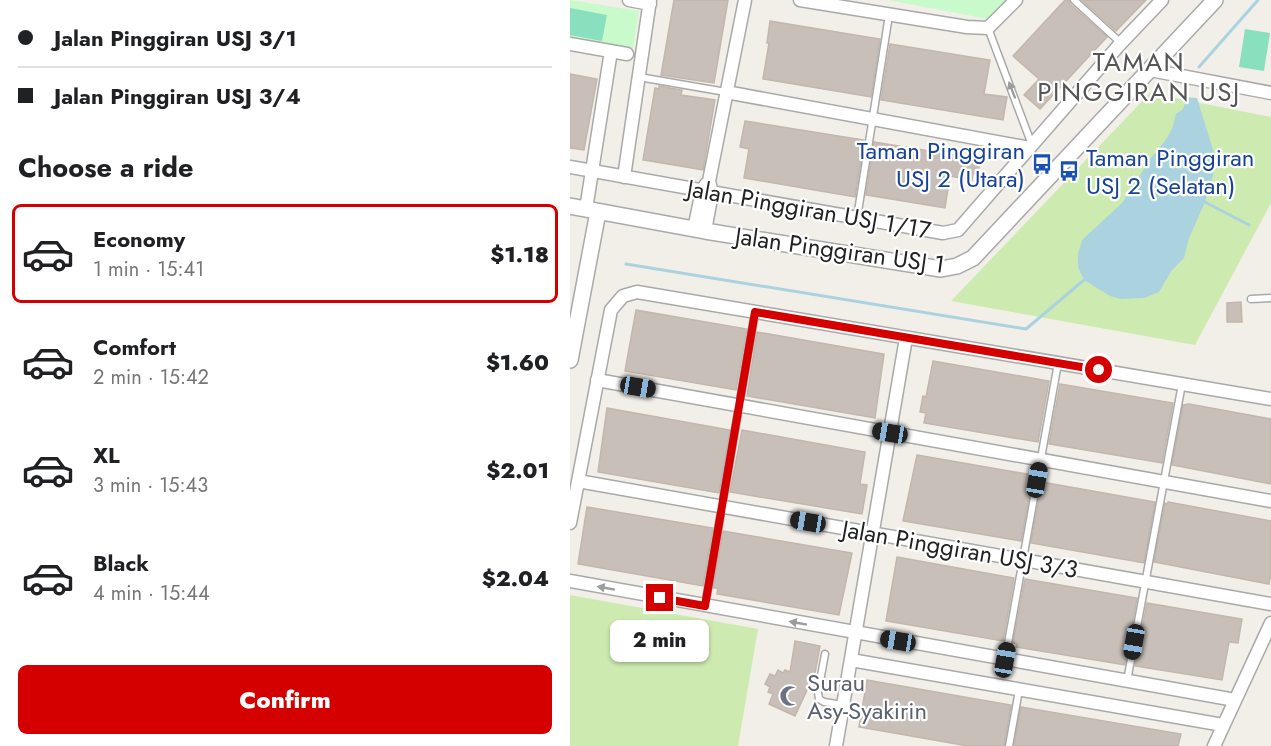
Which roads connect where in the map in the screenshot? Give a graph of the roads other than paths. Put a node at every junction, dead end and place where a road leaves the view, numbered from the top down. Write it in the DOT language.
graph roads {
  1 [pos="629,0"];
  2 [pos="744,0"];
  3 [pos="800,0"];
  4 [pos="1016,0"];
  5 [pos="1074,0"];
  6 [pos="1162,0"];
  7 [pos="1215,0"];
  8 [pos="650,2"];
  9 [pos="837,3"];
  10 [pos="889,15"];
  11 [pos="988,28"];
  12 [pos="1121,43"];
  13 [pos="570,44"];
  14 [pos="610,51"];
  15 [pos="627,54"];
  16 [pos="1150,70"];
  17 [pos="639,77"];
  18 [pos="726,92"];
  19 [pos="1271,93"];
  20 [pos="873,119"];
  21 [pos="1031,146"];
  22 [pos="570,167"];
  23 [pos="592,171"];
  24 [pos="624,177"];
  25 [pos="708,188"];
  26 [pos="570,206"];
  27 [pos="592,211"];
  28 [pos="857,218"];
  29 [pos="700,230"];
  30 [pos="1271,298"];
  31 [pos="1251,299"];
  32 [pos="755,312"];
  33 [pos="906,338"];
  34 [pos="570,360"];
  35 [pos="1058,363"];
  36 [pos="597,380"];
  37 [pos="1182,383"];
  38 [pos="1271,399"];
  39 [pos="740,406"];
  40 [pos="890,433"];
  41 [pos="1041,460"];
  42 [pos="578,481"];
  43 [pos="1163,482"];
  44 [pos="1271,501"];
  45 [pos="722,507"];
  46 [pos="570,523"];
  47 [pos="873,533"];
  48 [pos="1023,560"];
  49 [pos="570,581"];
  50 [pos="1144,581"];
  51 [pos="1271,604"];
  52 [pos="705,606"];
  53 [pos="1271,623"];
  54 [pos="855,633"];
  55 [pos="825,654"];
  56 [pos="851,660"];
  57 [pos="1005,660"];
  58 [pos="1127,682"];
  59 [pos="1019,690"];
  60 [pos="1235,700"];
  61 [pos="843,705"];
  62 [pos="1223,725"];
  63 [pos="836,746"];
  64 [pos="1009,746"];
  65 [pos="1214,746"];
  1 -- 8 [label="street"];
  2 -- 18 [label="street"];
  3 -- 9 [label="street"];
  4 -- 11 [label="street"];
  5 -- 12 [label="lane"];
  6 -- 12 [label="street, Jalan Pinggiran USJ 1/17"];
  7 -- 16 [label="street, Jalan Pinggiran USJ 1"];
  8 -- 17 [label="street"];
  9 -- 10 [label="street"];
  10 -- 11 [label="street"];
  10 -- 20 [label="lane"];
  21 -- 11 [label="lane, one-way"];
  12 -- 21 [label="street, Jalan Pinggiran USJ 1/17"];
  13 -- 14 [label="street"];
  14 -- 15 [label="street"];
  14 -- 23 [label="street"];
  16 -- 19 [label="street"];
  16 -- 29 [label="street, Jalan Pinggiran USJ 1"];
  17 -- 18 [label="lane"];
  17 -- 24 [label="street"];
  18 -- 20 [label="street"];
  18 -- 25 [label="street"];
  20 -- 21 [label="street"];
  20 -- 28 [label="lane"];
  21 -- 28 [label="street, Jalan Pinggiran USJ 1/17"];
  22 -- 23 [label="street, Jalan Pinggiran USJ 1/17"];
  23 -- 24 [label="street, Jalan Pinggiran USJ 1/17"];
  23 -- 27 [label="street"];
  24 -- 25 [label="street, Jalan Pinggiran USJ 1/17"];
  25 -- 28 [label="street, Jalan Pinggiran USJ 1/17"];
  25 -- 29 [label="street"];
  26 -- 27 [label="street, Jalan Pinggiran USJ 1"];
  27 -- 29 [label="street, Jalan Pinggiran USJ 1"];
  27 -- 34 [label="street"];
  30 -- 31 [label="lane"];
  32 -- 33 [label="street"];
  32 -- 36 [label="street"];
  32 -- 39 [label="lane"];
  33 -- 35 [label="street"];
  33 -- 40 [label="street"];
  35 -- 37 [label="street"];
  35 -- 41 [label="lane"];
  36 -- 39 [label="street"];
  36 -- 42 [label="street"];
  37 -- 38 [label="street"];
  37 -- 43 [label="lane"];
  39 -- 40 [label="street"];
  39 -- 45 [label="lane"];
  40 -- 41 [label="street"];
  40 -- 47 [label="street"];
  41 -- 43 [label="street"];
  41 -- 48 [label="lane"];
  42 -- 45 [label="street, Jalan Pinggiran USJ 3/3"];
  42 -- 46 [label="street"];
  43 -- 44 [label="street"];
  43 -- 50 [label="lane"];
  45 -- 47 [label="street, Jalan Pinggiran USJ 3/3"];
  45 -- 52 [label="lane"];
  47 -- 48 [label="street, Jalan Pinggiran USJ 3/3"];
  47 -- 54 [label="street"];
  48 -- 50 [label="street, Jalan Pinggiran USJ 3/3"];
  48 -- 57 [label="lane"];
  52 -- 49 [label="street, one-way"];
  50 -- 51 [label="street, Jalan Pinggiran USJ 3/3"];
  50 -- 58 [label="lane"];
  54 -- 52 [label="street, one-way"];
  53 -- 60 [label="street"];
  54 -- 56 [label="street"];
  54 -- 57 [label="street"];
  55 -- 61 [label="lane"];
  56 -- 59 [label="street"];
  56 -- 61 [label="street"];
  57 -- 58 [label="street"];
  58 -- 60 [label="street"];
  59 -- 62 [label="street"];
  59 -- 64 [label="lane"];
  60 -- 62 [label="street"];
  61 -- 63 [label="street"];
  62 -- 65 [label="street"];
}
